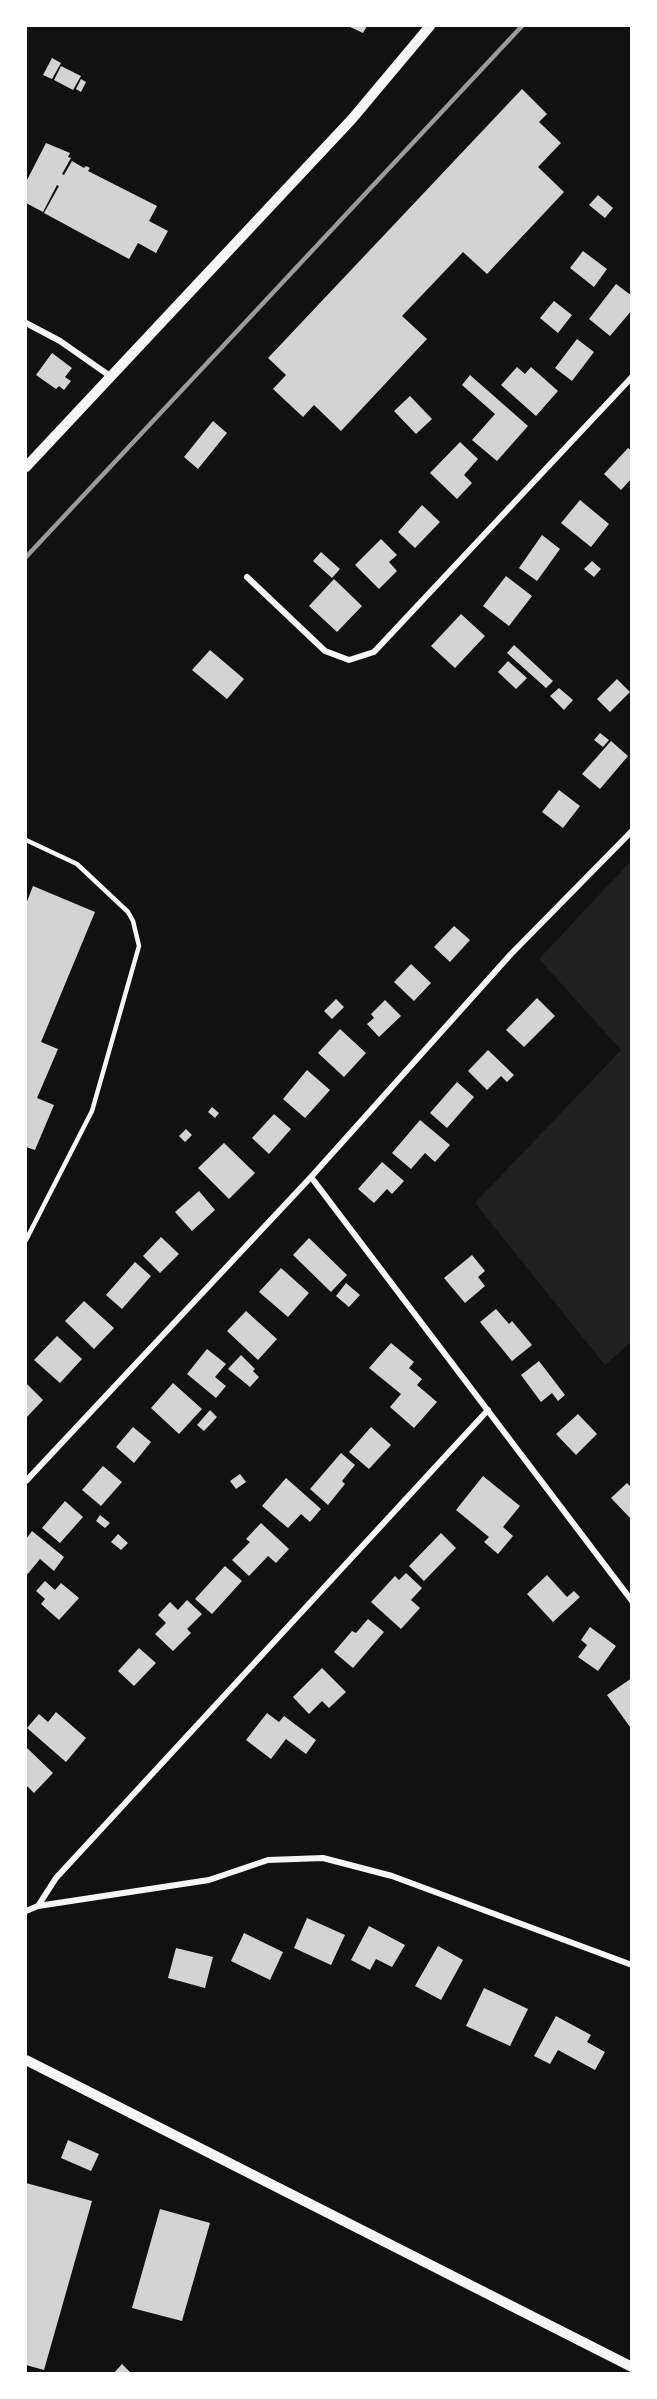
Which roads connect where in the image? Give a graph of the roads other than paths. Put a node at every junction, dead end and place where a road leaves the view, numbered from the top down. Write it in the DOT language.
graph roads {
  1 [pos="430,26"];
  2 [pos="26,323"];
  3 [pos="110,376"];
  4 [pos="632,377"];
  5 [pos="26,467"];
  6 [pos="247,577"];
  7 [pos="632,831"];
  8 [pos="26,840"];
  9 [pos="311,1177"];
  10 [pos="26,1240"];
  11 [pos="488,1410"];
  12 [pos="26,1480"];
  13 [pos="632,1601"];
  14 [pos="38,1906"];
  15 [pos="26,1911"];
  16 [pos="632,1965"];
  17 [pos="26,2060"];
  18 [pos="632,2367"];
  1 -- 3 [label="street"];
  2 -- 3 [label="street"];
  3 -- 5 [label="street"];
  4 -- 6 [label="street"];
  7 -- 9 [label="street"];
  8 -- 10 [label="lane"];
  9 -- 11 [label="street"];
  9 -- 12 [label="street"];
  11 -- 13 [label="street"];
  11 -- 14 [label="street"];
  14 -- 15 [label="street"];
  14 -- 16 [label="street"];
  17 -- 18 [label="street"];
}
